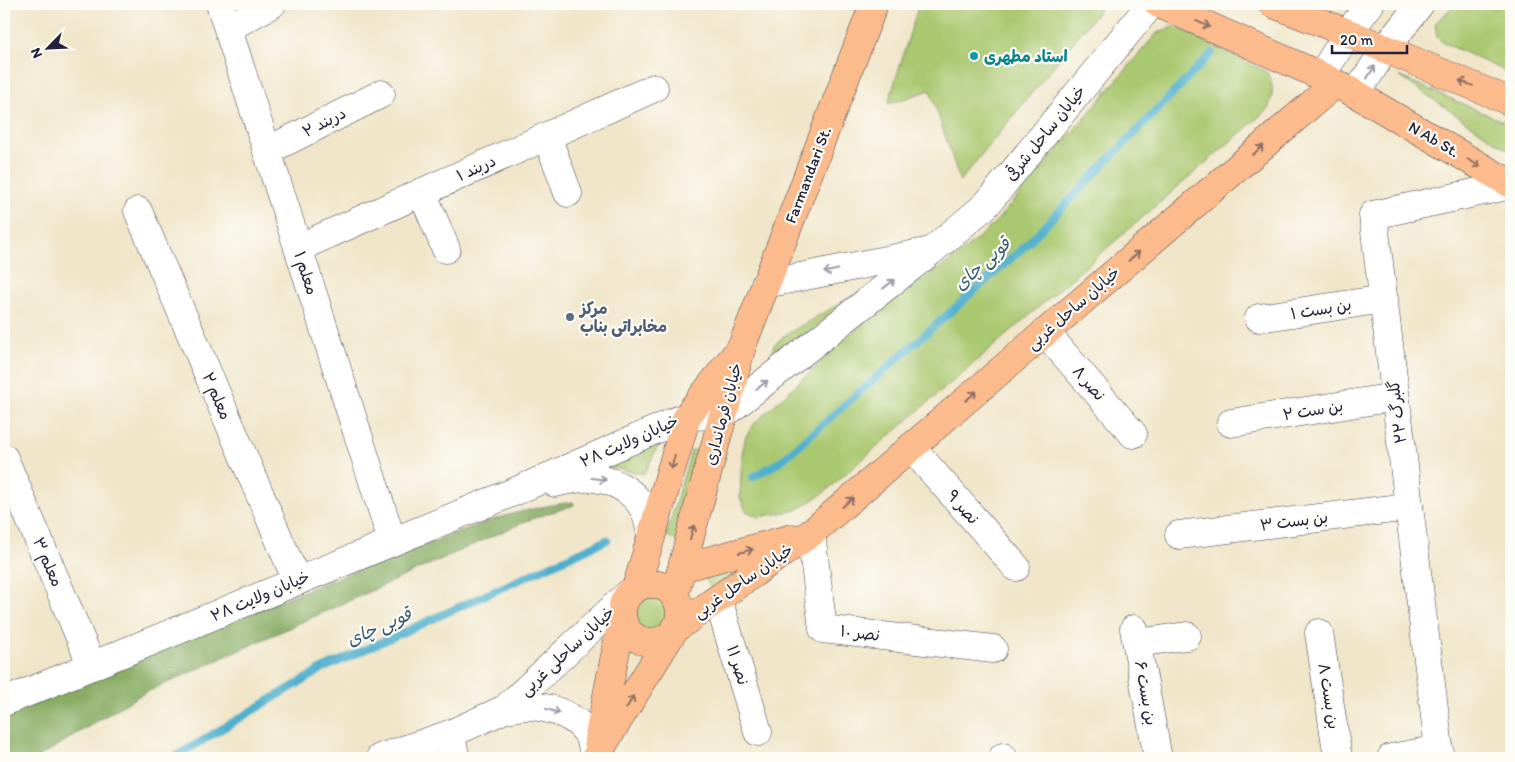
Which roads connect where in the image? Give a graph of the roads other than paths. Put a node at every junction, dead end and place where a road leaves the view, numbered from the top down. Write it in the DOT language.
graph roads {
  1 [pos="272,4"];
  2 [pos="874,4"];
  3 [pos="1151,4"];
  4 [pos="1159,4"];
  5 [pos="1273,4"];
  6 [pos="1370,4"];
  7 [pos="1420,4"];
  8 [pos="224,16"];
  9 [pos="1348,33"];
  10 [pos="1385,50"];
  11 [pos="1338,84"];
  12 [pos="654,88"];
  13 [pos="381,94"];
  14 [pos="1511,102"];
  15 [pos="547,136"];
  16 [pos="267,151"];
  17 [pos="1511,185"];
  18 [pos="422,192"];
  19 [pos="568,193"];
  20 [pos="138,211"];
  21 [pos="298,248"];
  22 [pos="446,250"];
  23 [pos="930,252"];
  24 [pos="765,284"];
  25 [pos="1384,299"];
  26 [pos="1259,318"];
  27 [pos="1046,332"];
  28 [pos="742,346"];
  29 [pos="1395,397"];
  30 [pos="723,415"];
  31 [pos="687,416"];
  32 [pos="1230,423"];
  33 [pos="1133,434"];
  34 [pos="911,447"];
  35 [pos="4,458"];
  36 [pos="516,491"];
  37 [pos="1409,507"];
  38 [pos="811,533"];
  39 [pos="1179,535"];
  40 [pos="651,536"];
  41 [pos="392,541"];
  42 [pos="1016,567"];
  43 [pos="682,568"];
  44 [pos="297,581"];
  45 [pos="632,591"];
  46 [pos="674,596"];
  47 [pos="718,599"];
  48 [pos="622,620"];
  49 [pos="673,631"];
  50 [pos="1319,634"];
  51 [pos="1187,636"];
  52 [pos="993,649"];
  53 [pos="92,666"];
  54 [pos="4,702"];
  55 [pos="505,708"];
  56 [pos="758,732"];
  57 [pos="453,746"];
  58 [pos="380,758"];
  59 [pos="595,758"];
  60 [pos="1158,758"];
  61 [pos="1338,758"];
  62 [pos="1391,758"];
  1 -- 8 [label="street"];
  2 -- 24 [label="main road, Farmandari St."];
  3 -- 23 [label="street, خیابان ساحل شرقی"];
  4 -- 11 [label="main road, N Ab St., one-way"];
  5 -- 9 [label="main road"];
  6 -- 9 [label="street"];
  7 -- 10 [label="street"];
  8 -- 16 [label="street, معلم ۱"];
  9 -- 10 [label="main road"];
  9 -- 11 [label="street"];
  11 -- 10 [label="street, one-way"];
  14 -- 10 [label="main road, one-way"];
  11 -- 17 [label="main road, N Ab St., one-way"];
  27 -- 11 [label="main road, خیابان ساحل غربی, one-way"];
  12 -- 15 [label="street, دربند ۱"];
  13 -- 16 [label="street, دربند ۲"];
  15 -- 18 [label="street, دربند ۱"];
  15 -- 19 [label="street"];
  16 -- 21 [label="street, معلم ۱"];
  17 -- 25 [label="street, گلبرگ ۲۲"];
  18 -- 21 [label="street, دربند ۱"];
  18 -- 22 [label="street"];
  20 -- 44 [label="street, معلم ۲"];
  21 -- 41 [label="street, معلم ۱"];
  23 -- 24 [label="street, خیابان ساحل شرقی, one-way"];
  30 -- 23 [label="street, خیابان ساحل شرقی, one-way"];
  24 -- 28 [label="main road, Farmandari St."];
  25 -- 26 [label="street, بن بست ۱"];
  25 -- 29 [label="street, گلبرگ ۲۲"];
  27 -- 33 [label="street, نصر ۸"];
  34 -- 27 [label="main road, خیابان ساحل غربی, one-way"];
  28 -- 30 [label="main road, خیابان فرمانداری"];
  28 -- 31 [label="main road, خیابان فرمانداری"];
  29 -- 32 [label="street, بن ست ۲"];
  29 -- 37 [label="street, گلبرگ ۲۲"];
  30 -- 31 [label="street"];
  43 -- 30 [label="main road, خیابان فرمانداری, one-way"];
  31 -- 36 [label="street, خیابان ولایت ۲۸"];
  31 -- 40 [label="main road, خیابان فرمانداری, one-way"];
  38 -- 34 [label="main road, خیابان ساحل غربی, one-way"];
  34 -- 42 [label="street, نصر ۹"];
  35 -- 53 [label="street, معلم ۳"];
  36 -- 40 [label="street, خیابان ولایت ۲۸, one-way"];
  36 -- 41 [label="street, خیابان ولایت ۲۸"];
  37 -- 39 [label="street, بن بست ۳"];
  37 -- 62 [label="street, گلبرگ ۲۲"];
  43 -- 38 [label="main road, خیابان ساحل غربی, one-way"];
  38 -- 47 [label="main road, خیابان ساحل غربی"];
  38 -- 52 [label="street, نصر ۱۰"];
  40 -- 45 [label="main road, خیابان فرمانداری"];
  41 -- 44 [label="street, خیابان ولایت ۲۸"];
  43 -- 46 [label="main road, خیابان فرمانداری"];
  44 -- 53 [label="street, خیابان ولایت ۲۸"];
  45 -- 46 [label="main road"];
  45 -- 48 [label="main road"];
  45 -- 55 [label="street, خیابان ساحلی غربی"];
  46 -- 49 [label="main road"];
  47 -- 49 [label="main road, خیابان ساحل غربی"];
  47 -- 56 [label="street, نصر ۱۱"];
  48 -- 49 [label="main road"];
  48 -- 59 [label="main road"];
  59 -- 49 [label="main road, one-way"];
  50 -- 61 [label="street, بن بست ۸"];
  51 -- 60 [label="street, بن بست ۶"];
  53 -- 54 [label="street, خیابان ولایت ۲۸"];
  55 -- 57 [label="street, خیابان ساحلی غربی"];
  55 -- 59 [label="street, خیابان ساحلی غربی, one-way"];
  57 -- 58 [label="street, خیابان ساحلی غربی"];
}
